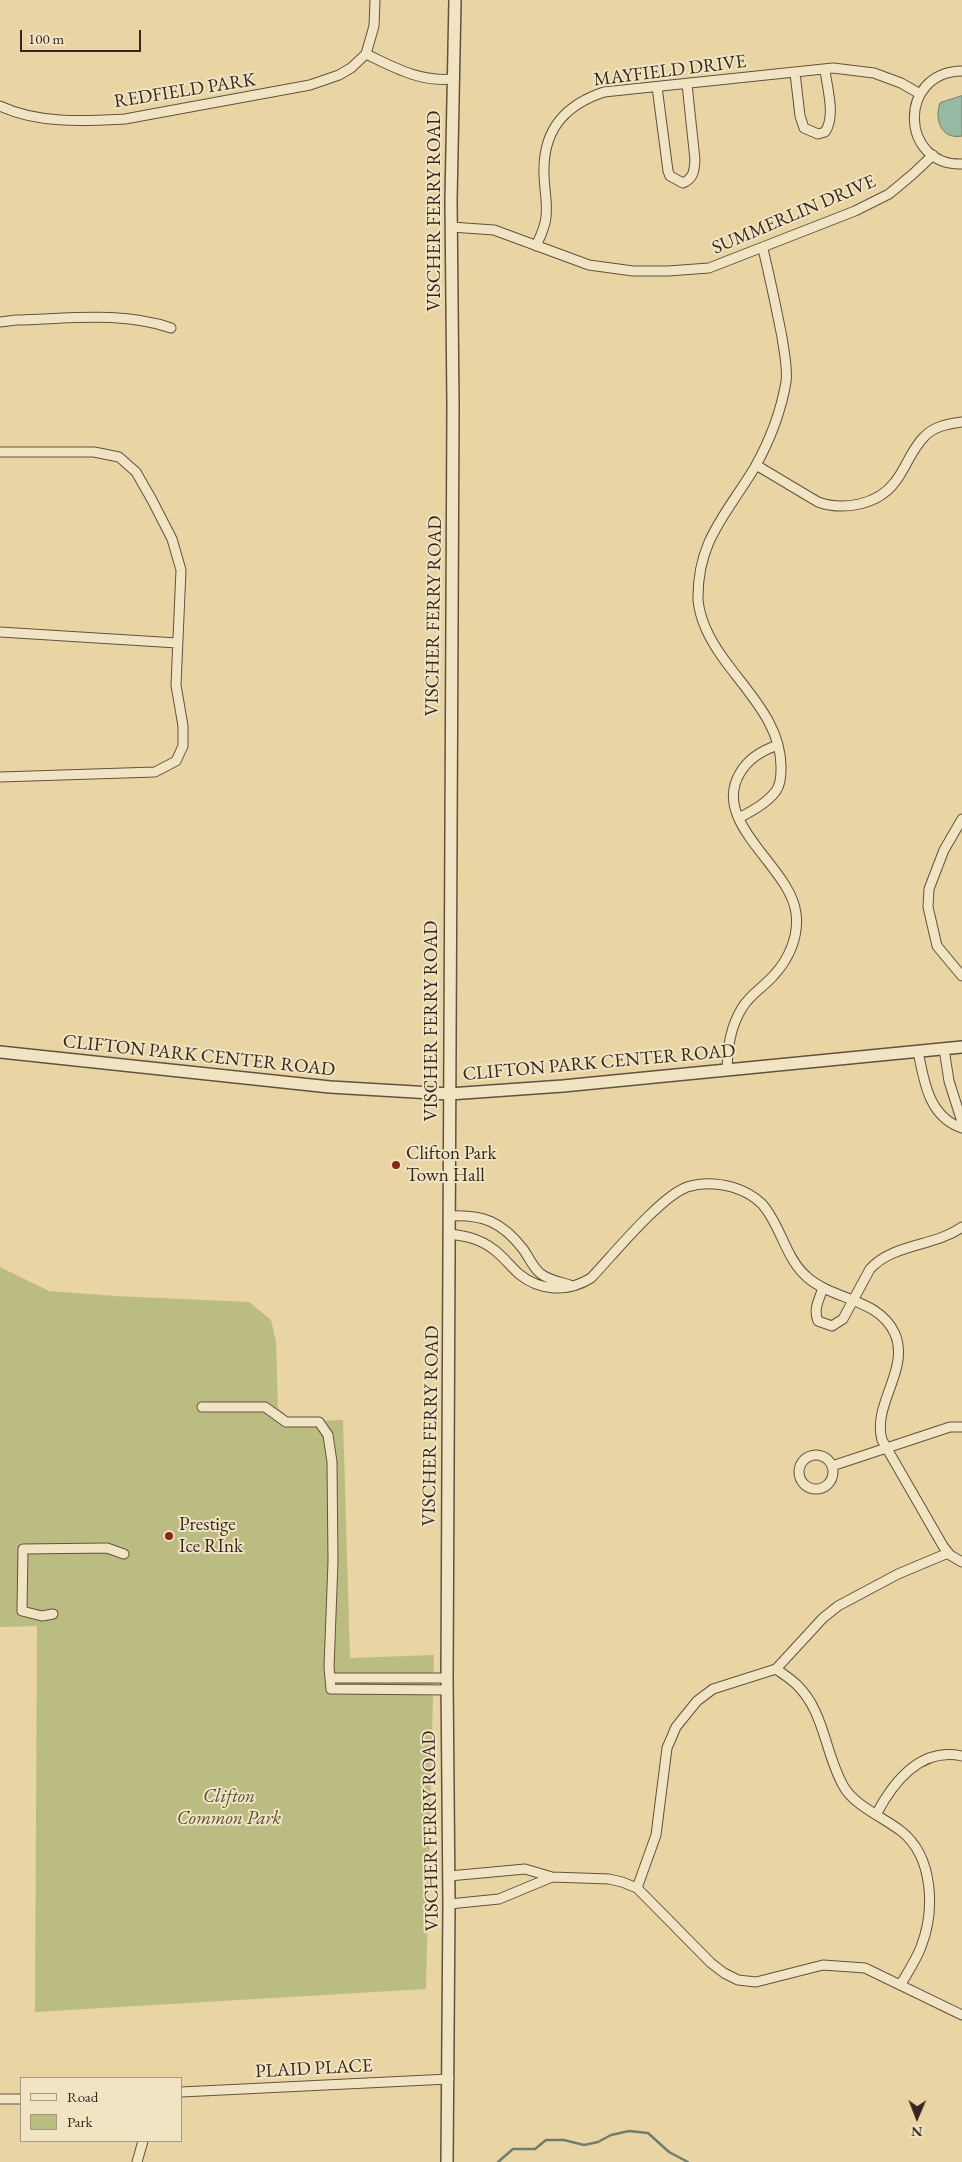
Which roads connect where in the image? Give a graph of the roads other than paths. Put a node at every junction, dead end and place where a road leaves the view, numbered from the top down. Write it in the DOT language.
graph roads {
  1 [pos="375,0"];
  2 [pos="455,0"];
  3 [pos="366,54"];
  4 [pos="825,70"];
  5 [pos="962,71"];
  6 [pos="795,73"];
  7 [pos="452,79"];
  8 [pos="688,84"];
  9 [pos="657,87"];
  10 [pos="920,94"];
  11 [pos="0,106"];
  12 [pos="933,155"];
  13 [pos="962,164"];
  14 [pos="451,227"];
  15 [pos="536,246"];
  16 [pos="763,249"];
  17 [pos="0,322"];
  18 [pos="171,328"];
  19 [pos="962,422"];
  20 [pos="0,452"];
  21 [pos="756,466"];
  22 [pos="0,632"];
  23 [pos="177,643"];
  24 [pos="778,745"];
  25 [pos="0,777"];
  26 [pos="739,818"];
  27 [pos="962,819"];
  28 [pos="962,976"];
  29 [pos="962,1047"];
  30 [pos="944,1049"];
  31 [pos="918,1051"];
  32 [pos="0,1052"];
  33 [pos="727,1069"];
  34 [pos="449,1094"];
  35 [pos="962,1122"];
  36 [pos="962,1128"];
  37 [pos="450,1216"];
  38 [pos="962,1227"];
  39 [pos="450,1234"];
  40 [pos="572,1286"];
  41 [pos="823,1288"];
  42 [pos="854,1300"];
  43 [pos="202,1407"];
  44 [pos="962,1427"];
  45 [pos="886,1447"];
  46 [pos="832,1466"];
  47 [pos="948,1553"];
  48 [pos="124,1554"];
  49 [pos="962,1562"];
  50 [pos="53,1614"];
  51 [pos="776,1669"];
  52 [pos="331,1678"];
  53 [pos="447,1684"];
  54 [pos="962,1756"];
  55 [pos="877,1813"];
  56 [pos="449,1876"];
  57 [pos="552,1877"];
  58 [pos="637,1888"];
  59 [pos="449,1904"];
  60 [pos="901,1984"];
  61 [pos="962,2015"];
  62 [pos="449,2079"];
  63 [pos="182,2092"];
  64 [pos="0,2099"];
  65 [pos="20,2099"];
  66 [pos="143,2142"];
  67 [pos="138,2162"];
  68 [pos="447,2162"];
  1 -- 3 [label="street"];
  2 -- 7 [label="street, VISCHER FERRY ROAD"];
  3 -- 7 [label="street"];
  3 -- 11 [label="street, REDFIELD PARK"];
  4 -- 6 [label="street, MAYFIELD DRIVE"];
  4 -- 6 [label="street"];
  4 -- 10 [label="street, MAYFIELD DRIVE"];
  5 -- 10 [label="street"];
  6 -- 8 [label="street, MAYFIELD DRIVE"];
  7 -- 14 [label="street, VISCHER FERRY ROAD"];
  8 -- 9 [label="street, MAYFIELD DRIVE"];
  8 -- 9 [label="street"];
  9 -- 15 [label="street, MAYFIELD DRIVE"];
  10 -- 12 [label="street"];
  12 -- 13 [label="street"];
  12 -- 16 [label="street, SUMMERLIN DRIVE"];
  14 -- 15 [label="street, SUMMERLIN DRIVE"];
  14 -- 34 [label="street, VISCHER FERRY ROAD"];
  15 -- 16 [label="street, SUMMERLIN DRIVE"];
  16 -- 21 [label="street"];
  17 -- 18 [label="street"];
  19 -- 21 [label="street"];
  20 -- 23 [label="street"];
  21 -- 24 [label="street"];
  22 -- 23 [label="street"];
  23 -- 25 [label="street"];
  24 -- 26 [label="street"];
  24 -- 26 [label="street"];
  26 -- 33 [label="street"];
  27 -- 28 [label="street"];
  29 -- 30 [label="street, CLIFTON PARK CENTER ROAD"];
  30 -- 31 [label="street, CLIFTON PARK CENTER ROAD"];
  30 -- 35 [label="street"];
  31 -- 33 [label="street, CLIFTON PARK CENTER ROAD"];
  31 -- 36 [label="street"];
  32 -- 34 [label="street, CLIFTON PARK CENTER ROAD"];
  33 -- 34 [label="street, CLIFTON PARK CENTER ROAD"];
  34 -- 37 [label="street, VISCHER FERRY ROAD"];
  37 -- 39 [label="street, VISCHER FERRY ROAD"];
  37 -- 40 [label="street"];
  38 -- 42 [label="street"];
  39 -- 40 [label="street"];
  39 -- 53 [label="street, VISCHER FERRY ROAD"];
  40 -- 41 [label="street"];
  41 -- 42 [label="street"];
  41 -- 42 [label="street"];
  42 -- 45 [label="street"];
  43 -- 52 [label="street"];
  44 -- 45 [label="street"];
  45 -- 46 [label="street"];
  45 -- 47 [label="street"];
  47 -- 49 [label="street"];
  47 -- 51 [label="street"];
  48 -- 50 [label="street"];
  51 -- 55 [label="street"];
  51 -- 58 [label="street"];
  52 -- 53 [label="street"];
  52 -- 53 [label="street"];
  53 -- 56 [label="street, VISCHER FERRY ROAD"];
  54 -- 55 [label="street"];
  55 -- 60 [label="street"];
  56 -- 57 [label="street"];
  56 -- 59 [label="street, VISCHER FERRY ROAD"];
  57 -- 58 [label="street"];
  57 -- 59 [label="street"];
  58 -- 60 [label="street"];
  59 -- 62 [label="street, VISCHER FERRY ROAD"];
  60 -- 61 [label="street"];
  62 -- 63 [label="street, PLAID PLACE"];
  62 -- 68 [label="street, VISCHER FERRY ROAD"];
  64 -- 65 [label="street"];
  66 -- 67 [label="street"];
}
